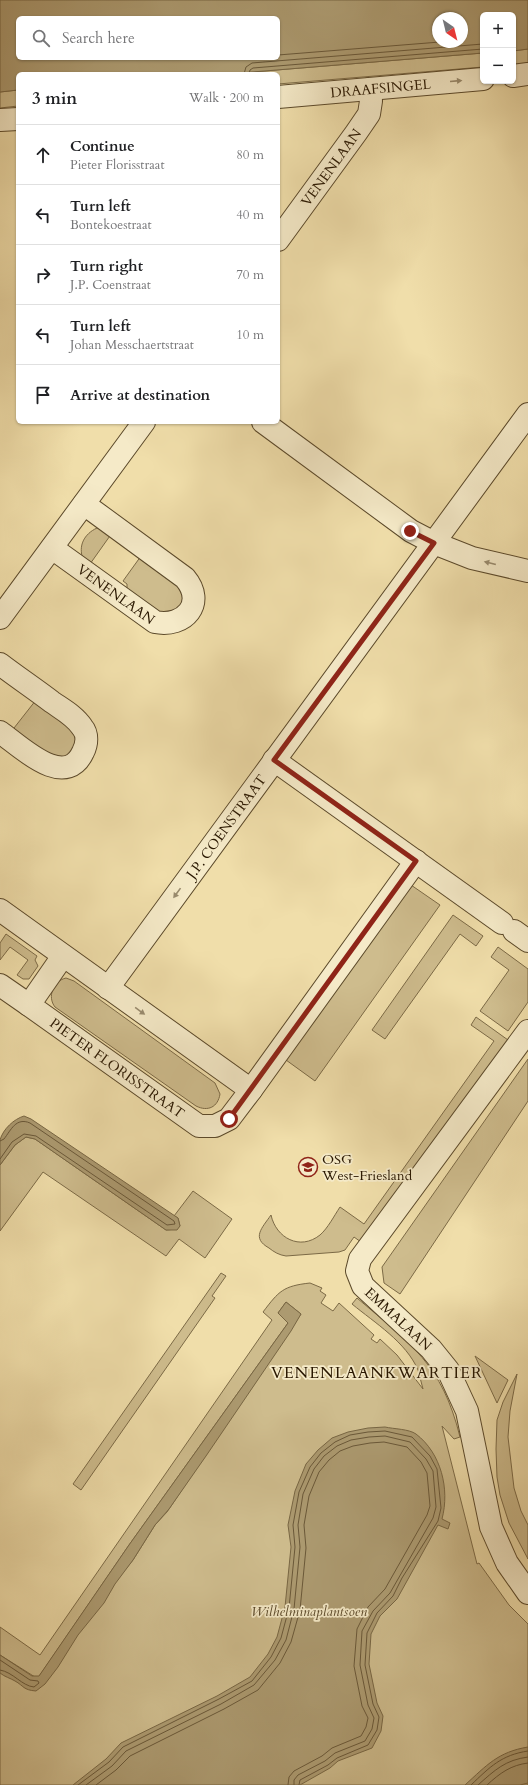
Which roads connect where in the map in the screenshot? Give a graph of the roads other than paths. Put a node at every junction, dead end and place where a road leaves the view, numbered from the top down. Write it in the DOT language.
graph roads {
  1 [pos="528,74"];
  2 [pos="516,76"];
  3 [pos="480,79"];
  4 [pos="370,89"];
  5 [pos="280,97"];
  6 [pos="16,119"];
  7 [pos="0,120"];
  8 [pos="280,237"];
  9 [pos="528,414"];
  10 [pos="143,424"];
  11 [pos="266,424"];
  12 [pos="84,504"];
  13 [pos="434,543"];
  14 [pos="52,548"];
  15 [pos="528,571"];
  16 [pos="0,618"];
  17 [pos="0,664"];
  18 [pos="0,732"];
  19 [pos="274,760"];
  20 [pos="416,861"];
  21 [pos="0,910"];
  22 [pos="515,932"];
  23 [pos="63,956"];
  24 [pos="0,985"];
  25 [pos="108,988"];
  26 [pos="29,1005"];
  27 [pos="528,1031"];
  28 [pos="250,1090"];
  29 [pos="528,1593"];
  1 -- 2 [label="street"];
  4 -- 3 [label="street, DRAAFSINGEL, one-way"];
  4 -- 5 [label="street, DRAAFSINGEL"];
  4 -- 8 [label="street, VENENLAAN"];
  6 -- 7 [label="street"];
  9 -- 13 [label="street, J.P. COENSTRAAT"];
  10 -- 12 [label="street"];
  11 -- 13 [label="street"];
  12 -- 14 [label="street"];
  12 -- 14 [label="street, VENENLAAN"];
  15 -- 13 [label="street, one-way"];
  13 -- 19 [label="street, J.P. COENSTRAAT"];
  14 -- 16 [label="street"];
  17 -- 18 [label="street"];
  19 -- 20 [label="street"];
  19 -- 25 [label="street, J.P. COENSTRAAT, one-way"];
  20 -- 22 [label="street"];
  20 -- 28 [label="street, PIETER FLORISSTRAAT"];
  21 -- 23 [label="street"];
  23 -- 25 [label="street"];
  23 -- 26 [label="street"];
  24 -- 26 [label="street, PIETER FLORISSTRAAT"];
  25 -- 28 [label="street, one-way"];
  26 -- 28 [label="street, PIETER FLORISSTRAAT"];
  27 -- 29 [label="street, EMMALAAN"];
}
